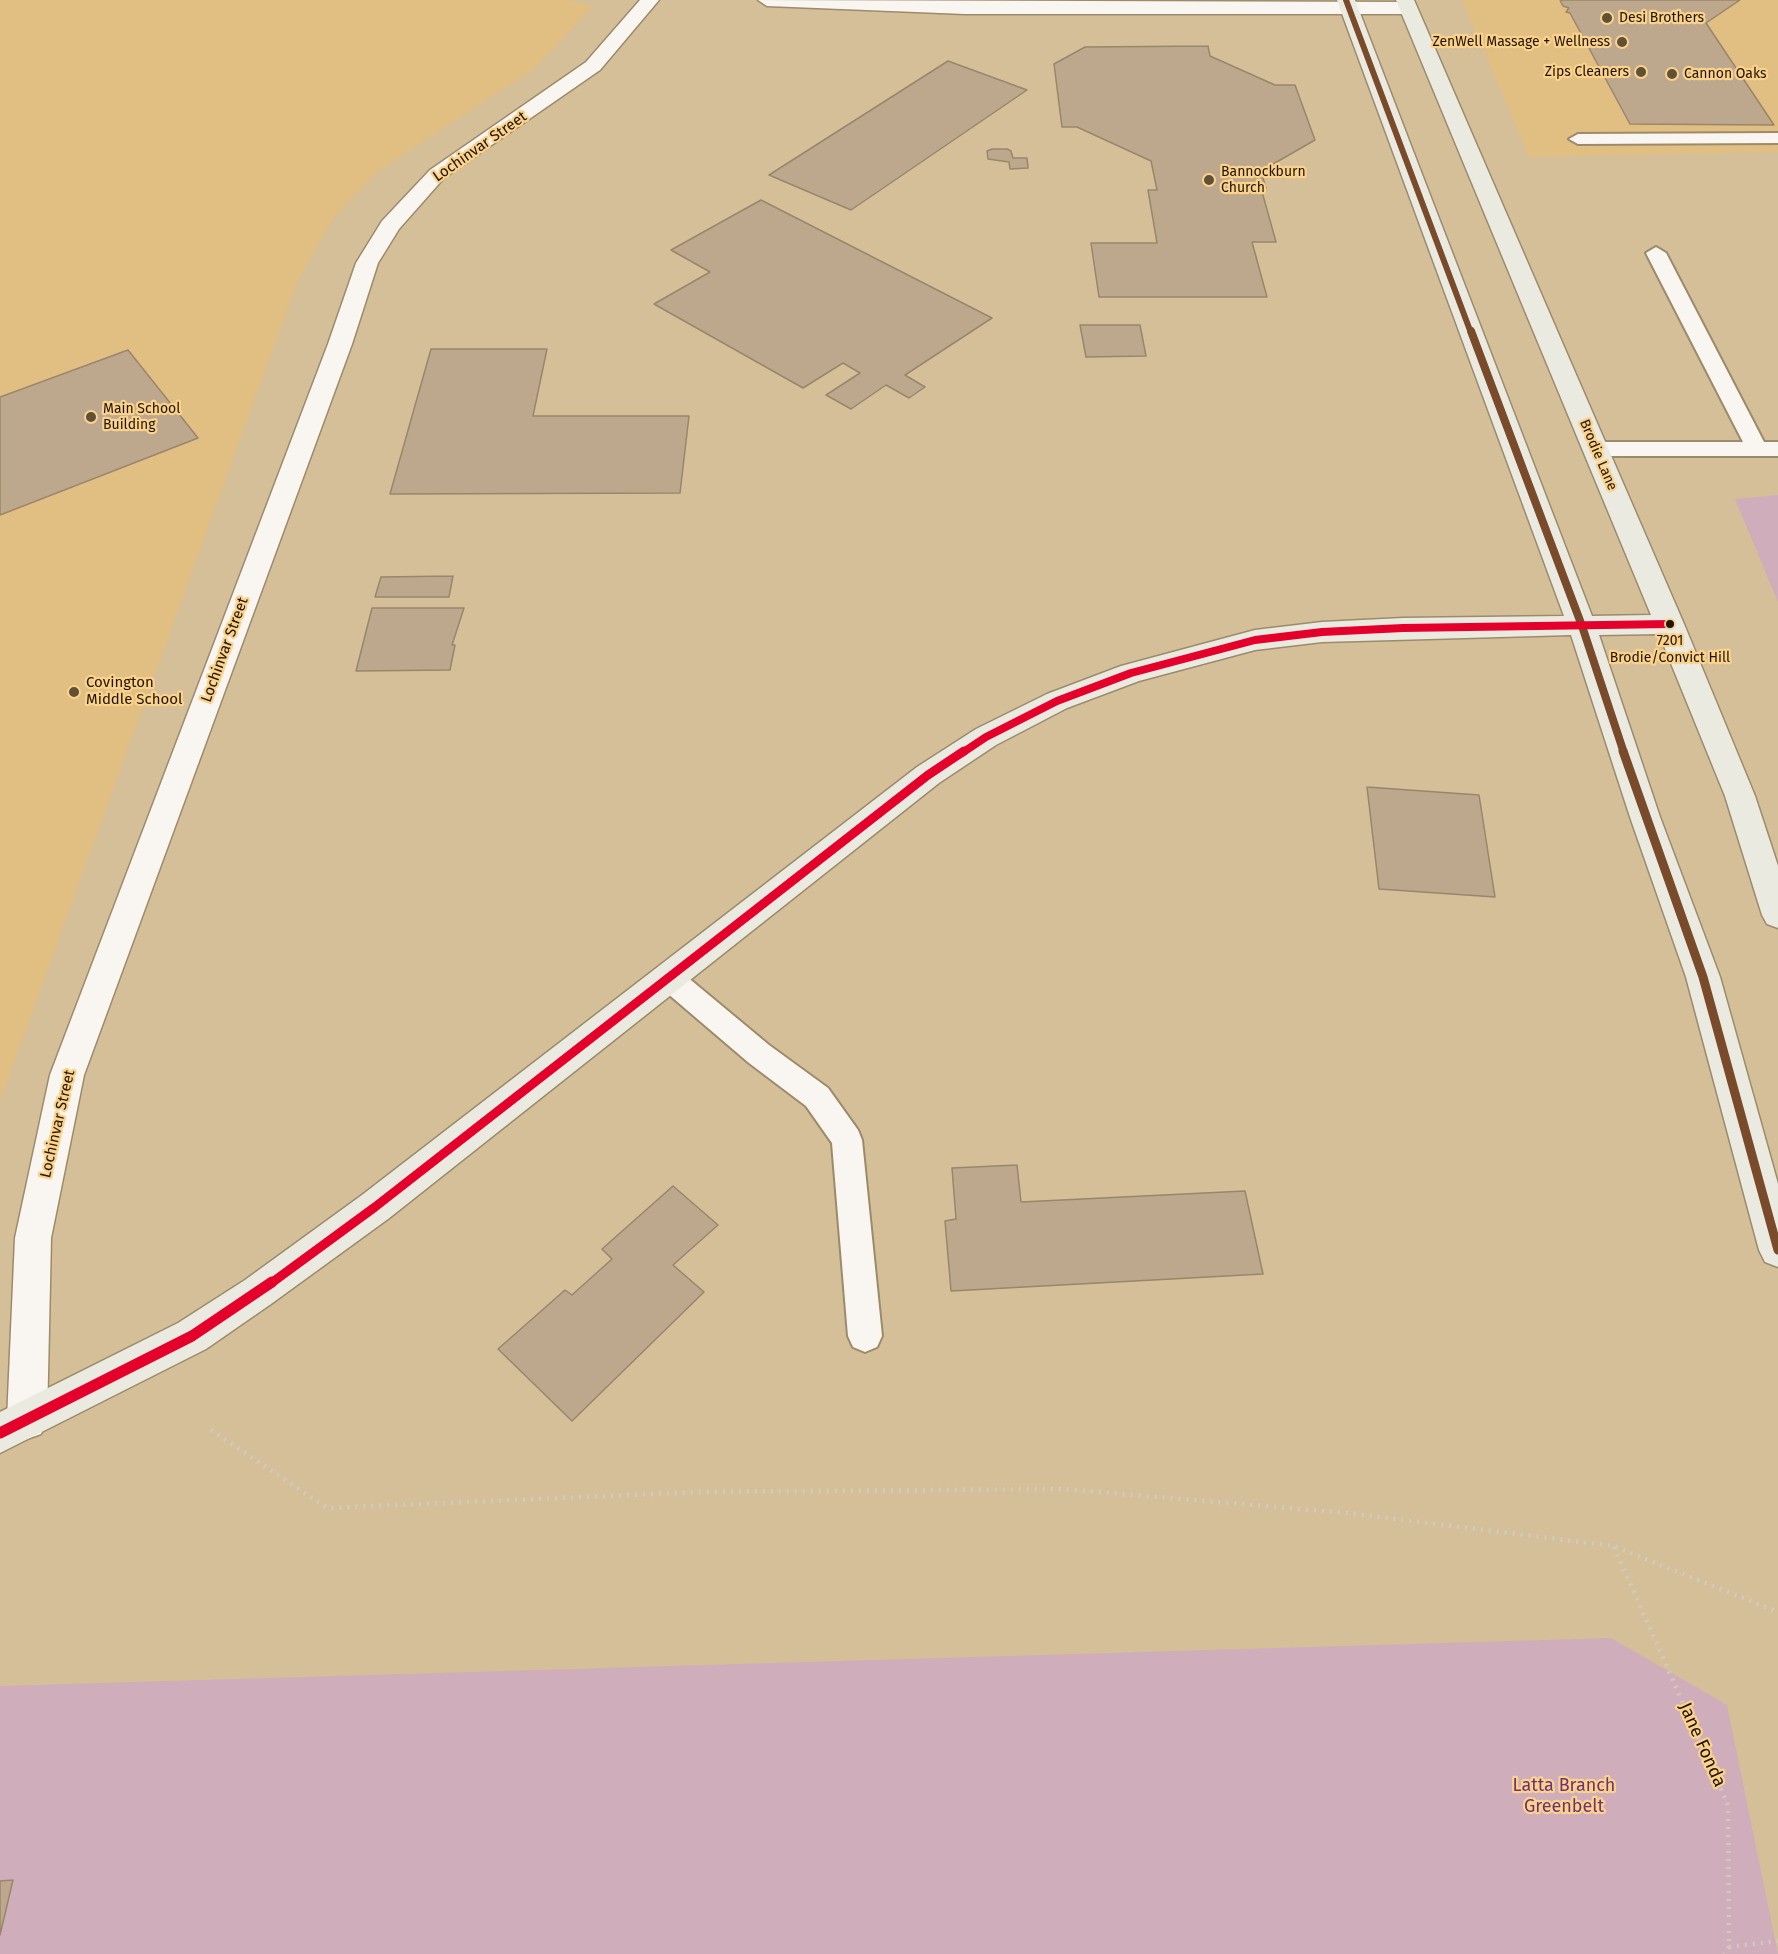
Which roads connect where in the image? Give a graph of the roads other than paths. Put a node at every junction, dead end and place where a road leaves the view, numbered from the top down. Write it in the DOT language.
graph roads {
  1 [pos="650,0"];
  2 [pos="767,0"];
  3 [pos="1347,4"];
  4 [pos="1406,4"];
  5 [pos="1778,138"];
  6 [pos="1578,139"];
  7 [pos="1656,253"];
  8 [pos="1594,449"];
  9 [pos="1768,449"];
  10 [pos="1670,624"];
  11 [pos="1582,626"];
  12 [pos="1778,915"];
  13 [pos="670,979"];
  14 [pos="1778,1250"];
  15 [pos="865,1336"];
  16 [pos="13,1426"];
  1 -- 16 [label="street, Lochinvar Street"];
  2 -- 3 [label="street"];
  3 -- 4 [label="street"];
  3 -- 11 [label="main road"];
  4 -- 8 [label="main road, Brodie Lane"];
  5 -- 6 [label="lane"];
  7 -- 9 [label="lane"];
  8 -- 9 [label="lane"];
  8 -- 10 [label="main road, Brodie Lane"];
  10 -- 11 [label="main road"];
  10 -- 12 [label="main road, Brodie Lane"];
  11 -- 13 [label="main road"];
  11 -- 14 [label="main road"];
  13 -- 15 [label="lane"];
  13 -- 16 [label="main road"];
}
